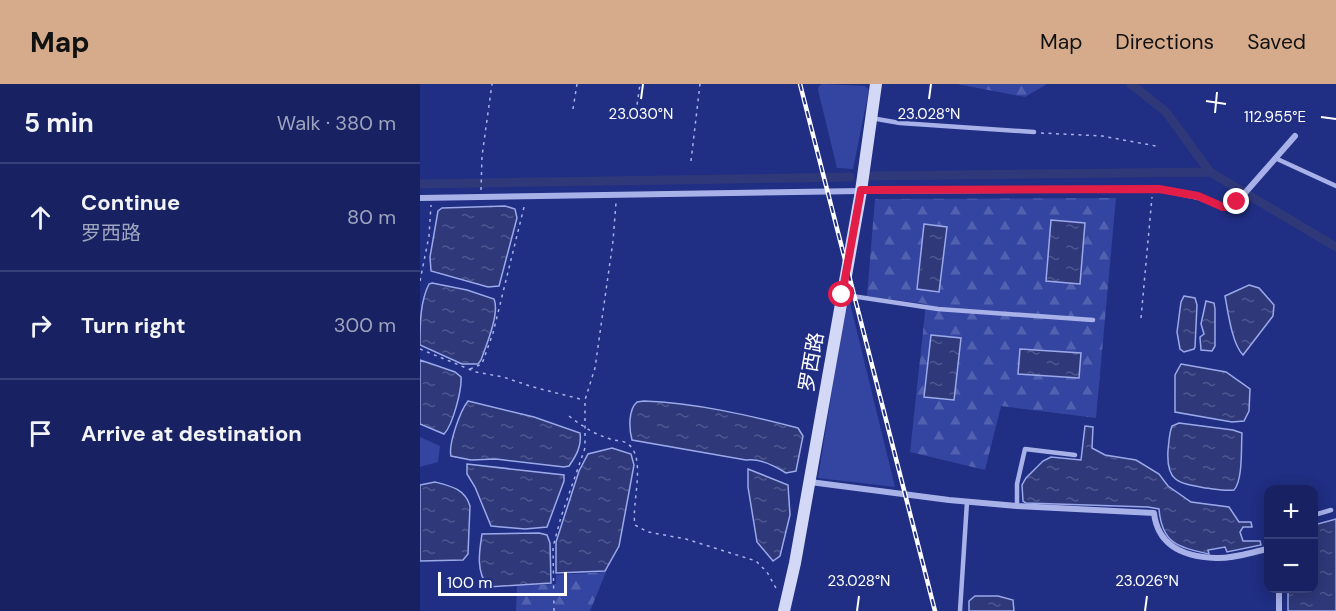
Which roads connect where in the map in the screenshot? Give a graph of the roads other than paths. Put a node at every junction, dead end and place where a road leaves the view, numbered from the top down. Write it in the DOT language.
graph roads {
  1 [pos="876,84"];
  2 [pos="871,118"];
  3 [pos="1034,132"];
  4 [pos="1295,136"];
  5 [pos="1275,158"];
  6 [pos="1336,186"];
  7 [pos="861,190"];
  8 [pos="420,198"];
  9 [pos="842,295"];
  10 [pos="1093,320"];
  11 [pos="1075,455"];
  12 [pos="809,482"];
  13 [pos="967,502"];
  14 [pos="1017,506"];
  15 [pos="1332,510"];
  16 [pos="1318,514"];
  17 [pos="1264,550"];
  18 [pos="1279,593"];
  19 [pos="784,611"];
  20 [pos="960,611"];
  21 [pos="1279,611"];
  1 -- 2 [label="street, 罗西路"];
  2 -- 3 [label="lane"];
  2 -- 7 [label="street, 罗西路"];
  4 -- 5 [label="street"];
  5 -- 6 [label="lane"];
  5 -- 7 [label="street"];
  7 -- 8 [label="street"];
  7 -- 9 [label="street, 罗西路"];
  9 -- 10 [label="lane"];
  9 -- 12 [label="street, 罗西路"];
  11 -- 14 [label="lane"];
  12 -- 13 [label="street"];
  12 -- 19 [label="street, 罗西路"];
  13 -- 14 [label="street"];
  13 -- 20 [label="lane"];
  14 -- 17 [label="street"];
  15 -- 16 [label="lane"];
  18 -- 21 [label="street"];
}
